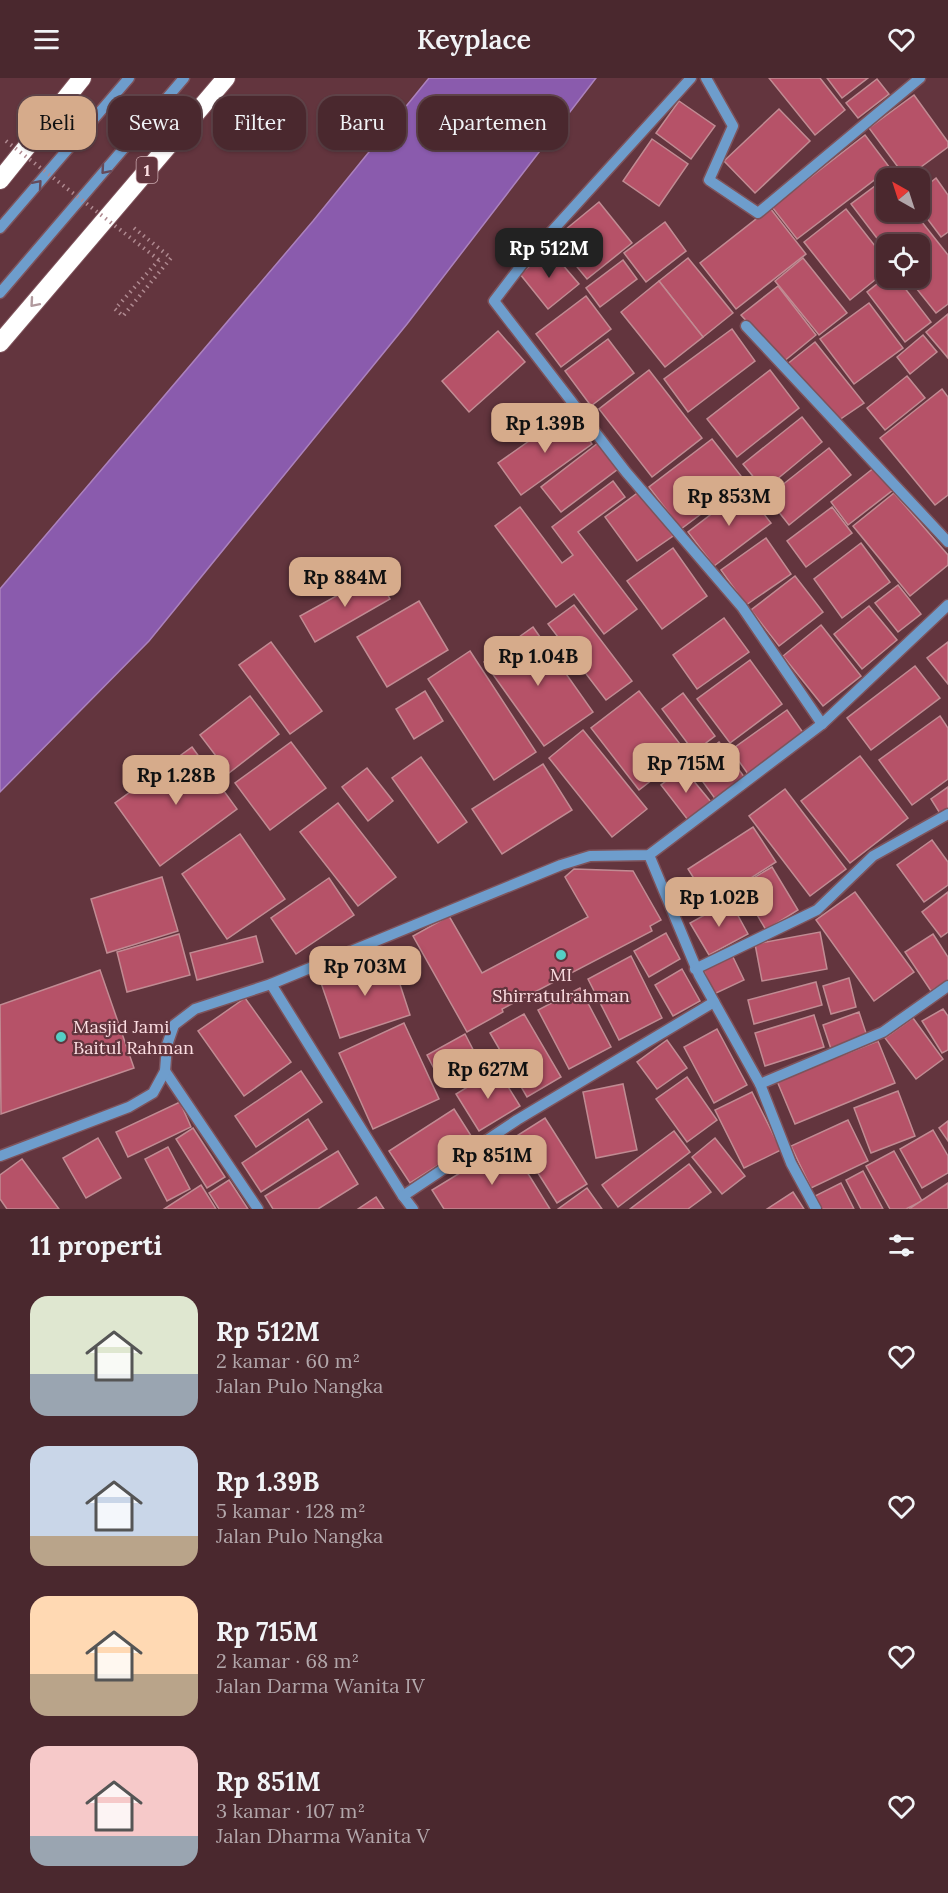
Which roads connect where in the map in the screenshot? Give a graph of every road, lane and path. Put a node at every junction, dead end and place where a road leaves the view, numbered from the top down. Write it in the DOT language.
graph roads {
  1 [pos="82,78"];
  2 [pos="129,78"];
  3 [pos="184,78"];
  4 [pos="226,78"];
  5 [pos="691,78"];
  6 [pos="706,78"];
  7 [pos="920,78"];
  8 [pos="6,141"];
  9 [pos="0,180"];
  10 [pos="112,211"];
  11 [pos="0,228"];
  12 [pos="0,293"];
  13 [pos="746,326"];
  14 [pos="0,343"];
  15 [pos="948,542"];
  16 [pos="948,605"];
  17 [pos="822,724"];
  18 [pos="948,814"];
  19 [pos="649,855"];
  20 [pos="695,969"];
  21 [pos="271,984"];
  22 [pos="948,986"];
  23 [pos="714,1002"];
  24 [pos="165,1071"];
  25 [pos="760,1084"];
  26 [pos="0,1156"];
  27 [pos="403,1196"];
  28 [pos="258,1209"];
  29 [pos="413,1209"];
  30 [pos="816,1209"];
  1 -- 9 [label="highway"];
  11 -- 2 [label="street, one-way"];
  3 -- 12 [label="street, one-way"];
  4 -- 10 [label="highway, 1"];
  5 -- 17 [label="street"];
  6 -- 7 [label="street"];
  8 -- 10 [label="path, bridge"];
  10 -- 14 [label="highway, 1, one-way"];
  13 -- 15 [label="street"];
  16 -- 17 [label="street"];
  17 -- 19 [label="street"];
  18 -- 20 [label="street"];
  19 -- 20 [label="street"];
  19 -- 21 [label="street"];
  20 -- 23 [label="street"];
  21 -- 24 [label="street"];
  21 -- 27 [label="street"];
  22 -- 25 [label="street"];
  23 -- 25 [label="street"];
  23 -- 27 [label="street"];
  24 -- 26 [label="street"];
  24 -- 28 [label="street"];
  25 -- 30 [label="street"];
  27 -- 29 [label="street"];
}
